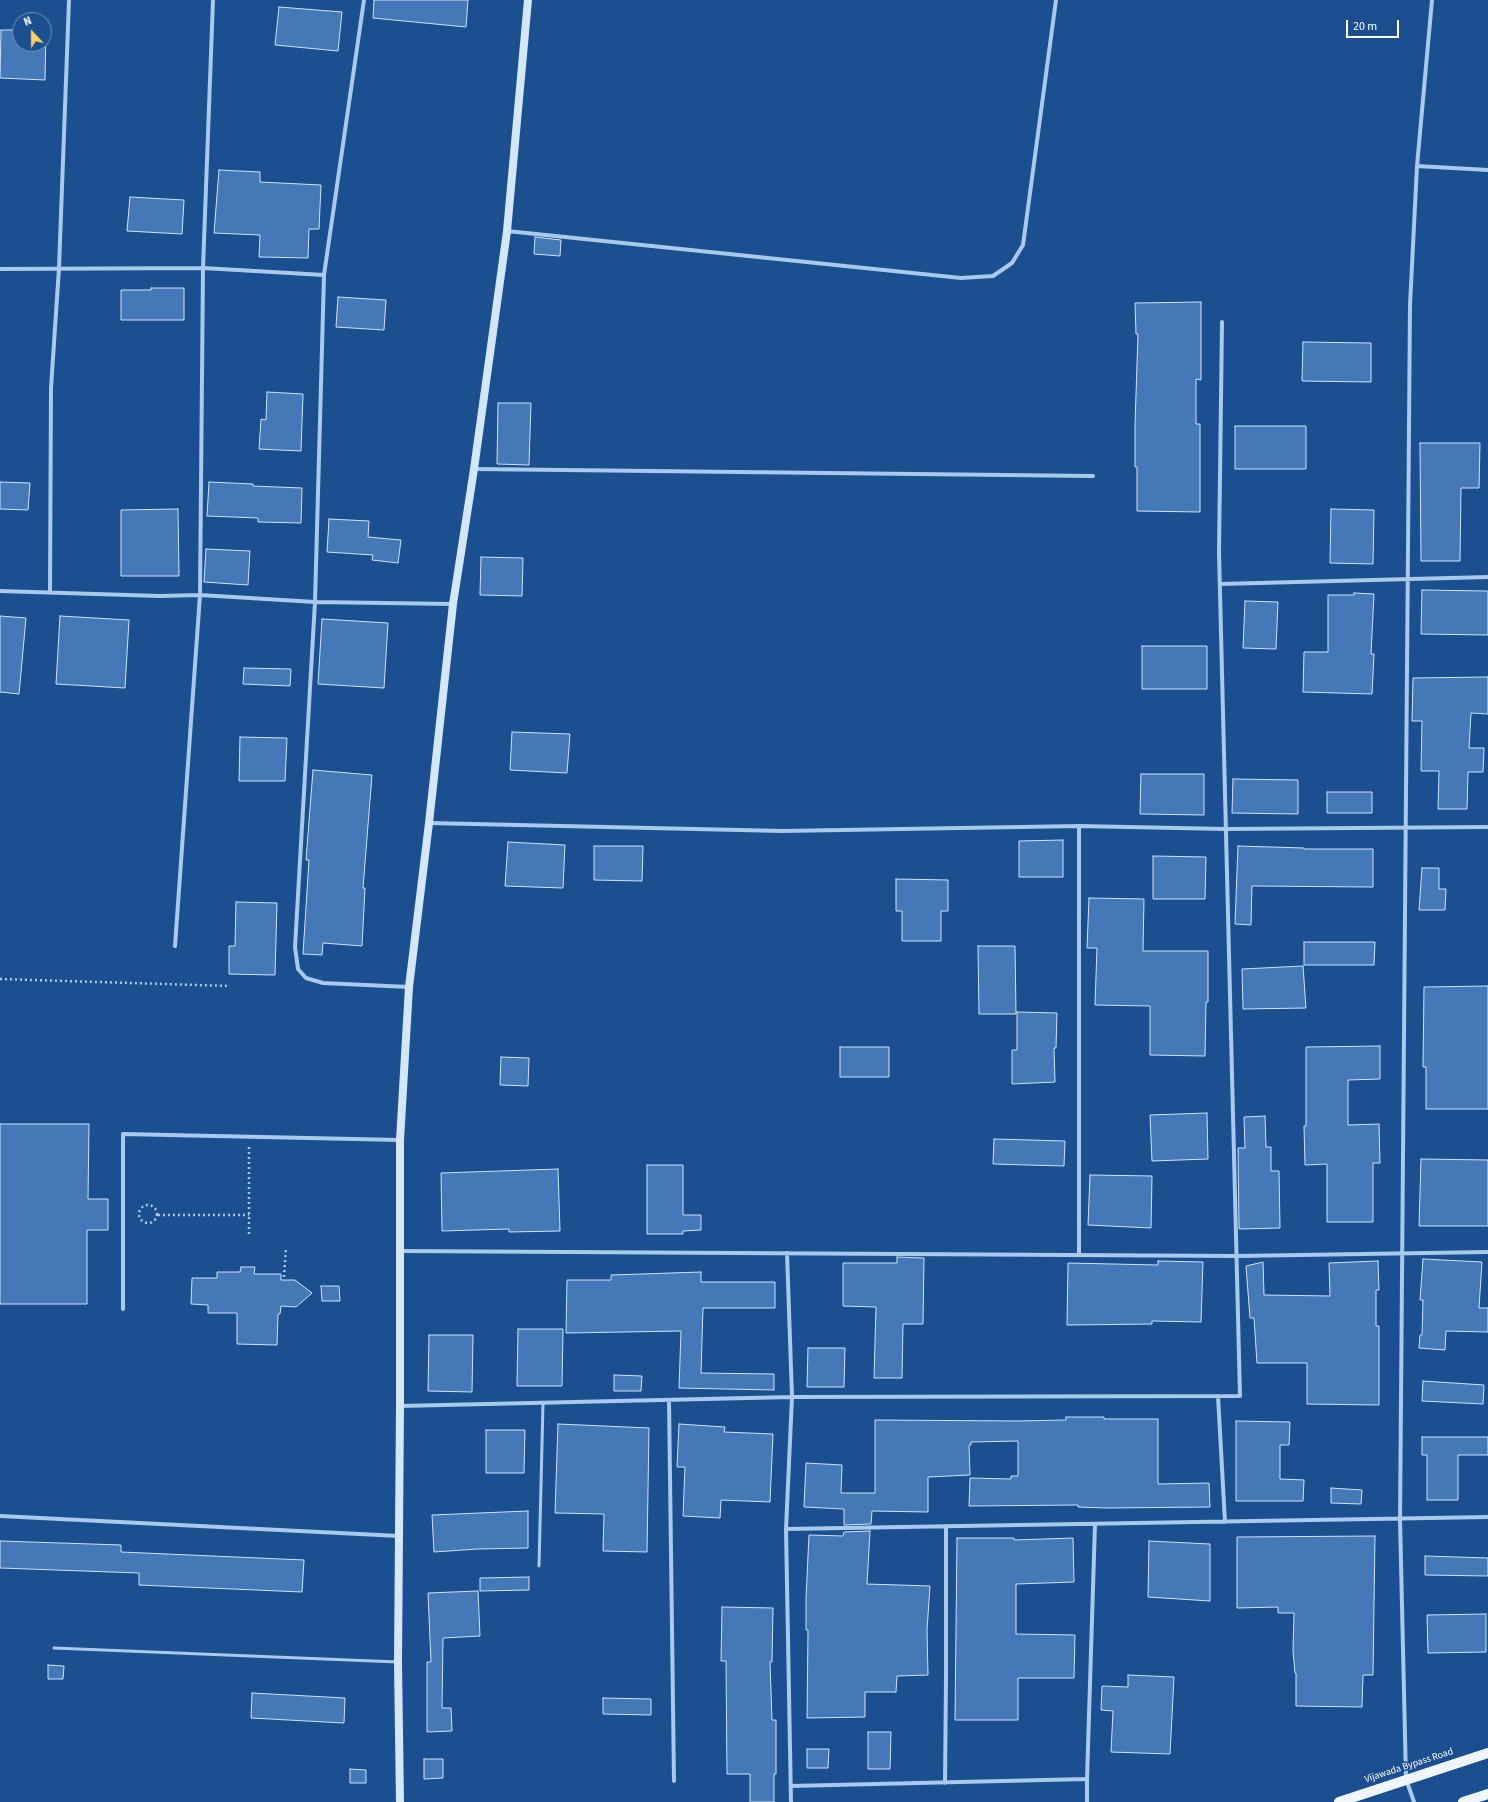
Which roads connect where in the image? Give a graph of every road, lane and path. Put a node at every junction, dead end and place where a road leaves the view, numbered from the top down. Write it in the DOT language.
graph roads {
  1 [pos="69,0"];
  2 [pos="213,0"];
  3 [pos="364,0"];
  4 [pos="528,0"];
  5 [pos="1056,0"];
  6 [pos="1432,0"];
  7 [pos="1417,166"];
  8 [pos="1488,170"];
  9 [pos="506,231"];
  10 [pos="60,268"];
  11 [pos="203,268"];
  12 [pos="0,269"];
  13 [pos="324,275"];
  14 [pos="1222,322"];
  15 [pos="474,469"];
  16 [pos="1093,476"];
  17 [pos="1488,577"];
  18 [pos="1408,579"];
  19 [pos="1220,584"];
  20 [pos="0,591"];
  21 [pos="50,592"];
  22 [pos="200,595"];
  23 [pos="315,602"];
  24 [pos="453,604"];
  25 [pos="430,823"];
  26 [pos="1079,826"];
  27 [pos="1488,827"];
  28 [pos="1406,828"];
  29 [pos="1226,829"];
  30 [pos="175,946"];
  31 [pos="0,979"];
  32 [pos="230,986"];
  33 [pos="410,987"];
  34 [pos="249,1136"];
  35 [pos="400,1140"];
  36 [pos="158,1215"];
  37 [pos="249,1215"];
  38 [pos="250,1235"];
  39 [pos="286,1248"];
  40 [pos="400,1251"];
  41 [pos="1488,1252"];
  42 [pos="787,1253"];
  43 [pos="1403,1253"];
  44 [pos="1079,1255"];
  45 [pos="1237,1256"];
  46 [pos="284,1277"];
  47 [pos="123,1309"];
  48 [pos="1218,1396"];
  49 [pos="792,1397"];
  50 [pos="669,1400"];
  51 [pos="543,1403"];
  52 [pos="400,1406"];
  53 [pos="0,1516"];
  54 [pos="1488,1517"];
  55 [pos="1400,1519"];
  56 [pos="1225,1522"];
  57 [pos="1095,1524"];
  58 [pos="946,1526"];
  59 [pos="786,1529"];
  60 [pos="400,1536"];
  61 [pos="539,1566"];
  62 [pos="54,1648"];
  63 [pos="398,1662"];
  64 [pos="1488,1752"];
  65 [pos="1087,1779"];
  66 [pos="1406,1779"];
  67 [pos="674,1781"];
  68 [pos="945,1783"];
  69 [pos="791,1786"];
  70 [pos="1488,1794"];
  71 [pos="400,1802"];
  72 [pos="791,1802"];
  73 [pos="1087,1802"];
  74 [pos="1338,1802"];
  75 [pos="1414,1802"];
  76 [pos="1463,1802"];
  1 -- 10 [label="street"];
  2 -- 11 [label="street"];
  3 -- 13 [label="street"];
  4 -- 9 [label="street"];
  5 -- 9 [label="street"];
  6 -- 7 [label="street"];
  7 -- 8 [label="street"];
  7 -- 18 [label="street"];
  9 -- 15 [label="street"];
  10 -- 11 [label="street"];
  10 -- 12 [label="street"];
  10 -- 21 [label="street"];
  11 -- 13 [label="street"];
  11 -- 22 [label="street"];
  13 -- 23 [label="street"];
  14 -- 19 [label="street"];
  15 -- 16 [label="street"];
  15 -- 24 [label="street"];
  17 -- 18 [label="street"];
  18 -- 19 [label="street"];
  18 -- 28 [label="street"];
  19 -- 29 [label="street"];
  20 -- 21 [label="street"];
  21 -- 22 [label="street"];
  22 -- 23 [label="street"];
  22 -- 30 [label="street"];
  23 -- 24 [label="street"];
  23 -- 33 [label="street"];
  24 -- 25 [label="street"];
  25 -- 26 [label="street"];
  25 -- 33 [label="street"];
  26 -- 29 [label="street"];
  26 -- 44 [label="street"];
  27 -- 28 [label="street"];
  28 -- 29 [label="street"];
  28 -- 43 [label="street"];
  29 -- 45 [label="street"];
  31 -- 32 [label="path"];
  33 -- 35 [label="street"];
  34 -- 35 [label="street"];
  34 -- 37 [label="path"];
  34 -- 47 [label="street"];
  35 -- 40 [label="street"];
  36 -- 36 [label="path"];
  36 -- 37 [label="path"];
  37 -- 38 [label="path"];
  39 -- 46 [label="path"];
  40 -- 42 [label="street"];
  40 -- 52 [label="street"];
  41 -- 43 [label="street"];
  42 -- 44 [label="street"];
  42 -- 49 [label="street"];
  43 -- 45 [label="street"];
  43 -- 55 [label="street"];
  44 -- 45 [label="street"];
  45 -- 48 [label="street"];
  48 -- 49 [label="street"];
  48 -- 56 [label="street"];
  49 -- 50 [label="street"];
  49 -- 59 [label="street"];
  50 -- 51 [label="street"];
  50 -- 67 [label="street"];
  51 -- 52 [label="street"];
  51 -- 61 [label="lane"];
  52 -- 60 [label="street"];
  53 -- 60 [label="street"];
  54 -- 55 [label="street"];
  55 -- 56 [label="street"];
  55 -- 66 [label="street"];
  56 -- 57 [label="street"];
  57 -- 58 [label="street"];
  57 -- 65 [label="street"];
  58 -- 59 [label="street"];
  58 -- 68 [label="street"];
  59 -- 69 [label="street"];
  60 -- 63 [label="street"];
  62 -- 63 [label="lane"];
  63 -- 71 [label="street"];
  64 -- 66 [label="main road, Vijawada Bypass Road"];
  65 -- 68 [label="street"];
  65 -- 73 [label="street"];
  66 -- 74 [label="main road, Vijawada Bypass Road"];
  66 -- 75 [label="street"];
  68 -- 69 [label="street"];
  69 -- 72 [label="street"];
  70 -- 76 [label="main road"];
}
